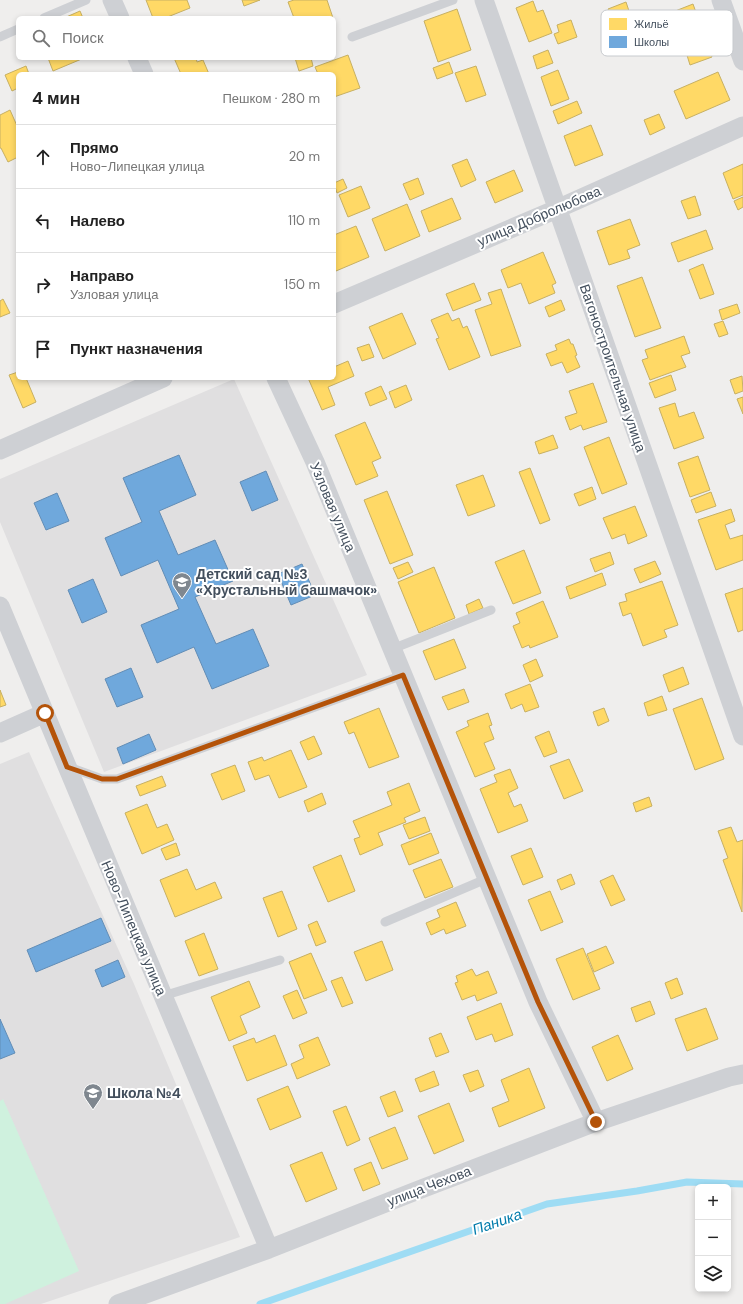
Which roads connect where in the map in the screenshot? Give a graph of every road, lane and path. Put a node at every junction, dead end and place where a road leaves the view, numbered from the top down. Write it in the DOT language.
graph roads {
  1 [pos="86,0"];
  2 [pos="112,0"];
  3 [pos="453,0"];
  4 [pos="484,0"];
  5 [pos="721,0"];
  6 [pos="725,10"];
  7 [pos="49,16"];
  8 [pos="119,16"];
  9 [pos="16,30"];
  10 [pos="733,33"];
  11 [pos="0,37"];
  12 [pos="352,37"];
  13 [pos="138,60"];
  14 [pos="743,61"];
  15 [pos="143,72"];
  16 [pos="743,126"];
  17 [pos="557,210"];
  18 [pos="336,303"];
  19 [pos="158,380"];
  20 [pos="277,380"];
  21 [pos="0,450"];
  22 [pos="0,606"];
  23 [pos="492,610"];
  24 [pos="392,649"];
  25 [pos="403,675"];
  26 [pos="45,713"];
  27 [pos="0,733"];
  28 [pos="742,734"];
  29 [pos="67,767"];
  30 [pos="486,879"];
  31 [pos="385,922"];
  32 [pos="280,960"];
  33 [pos="163,996"];
  34 [pos="743,1074"];
  35 [pos="596,1122"];
  36 [pos="269,1249"];
  37 [pos="118,1304"];
  1 -- 7 [label="lane"];
  2 -- 8 [label="street"];
  3 -- 12 [label="lane"];
  4 -- 17 [label="street, Вагоностроительная улица"];
  5 -- 6 [label="street"];
  9 -- 11 [label="lane"];
  10 -- 14 [label="street"];
  13 -- 15 [label="street"];
  16 -- 17 [label="street, улица Добролюбова"];
  17 -- 18 [label="street, улица Добролюбова"];
  17 -- 28 [label="street, Вагоностроительная улица"];
  19 -- 21 [label="street"];
  20 -- 24 [label="street, Узловая улица"];
  22 -- 26 [label="street, Ново-Липецкая улица"];
  23 -- 24 [label="lane"];
  24 -- 25 [label="street, Узловая улица"];
  25 -- 29 [label="lane"];
  25 -- 30 [label="street, Узловая улица"];
  26 -- 27 [label="street"];
  26 -- 29 [label="street, Ново-Липецкая улица"];
  29 -- 33 [label="street, Ново-Липецкая улица"];
  30 -- 31 [label="lane"];
  30 -- 35 [label="street, Узловая улица"];
  32 -- 33 [label="lane"];
  33 -- 36 [label="street, Ново-Липецкая улица"];
  34 -- 35 [label="street, улица Чехова"];
  35 -- 36 [label="street, улица Чехова"];
  36 -- 37 [label="street, улица Чехова"];
}
